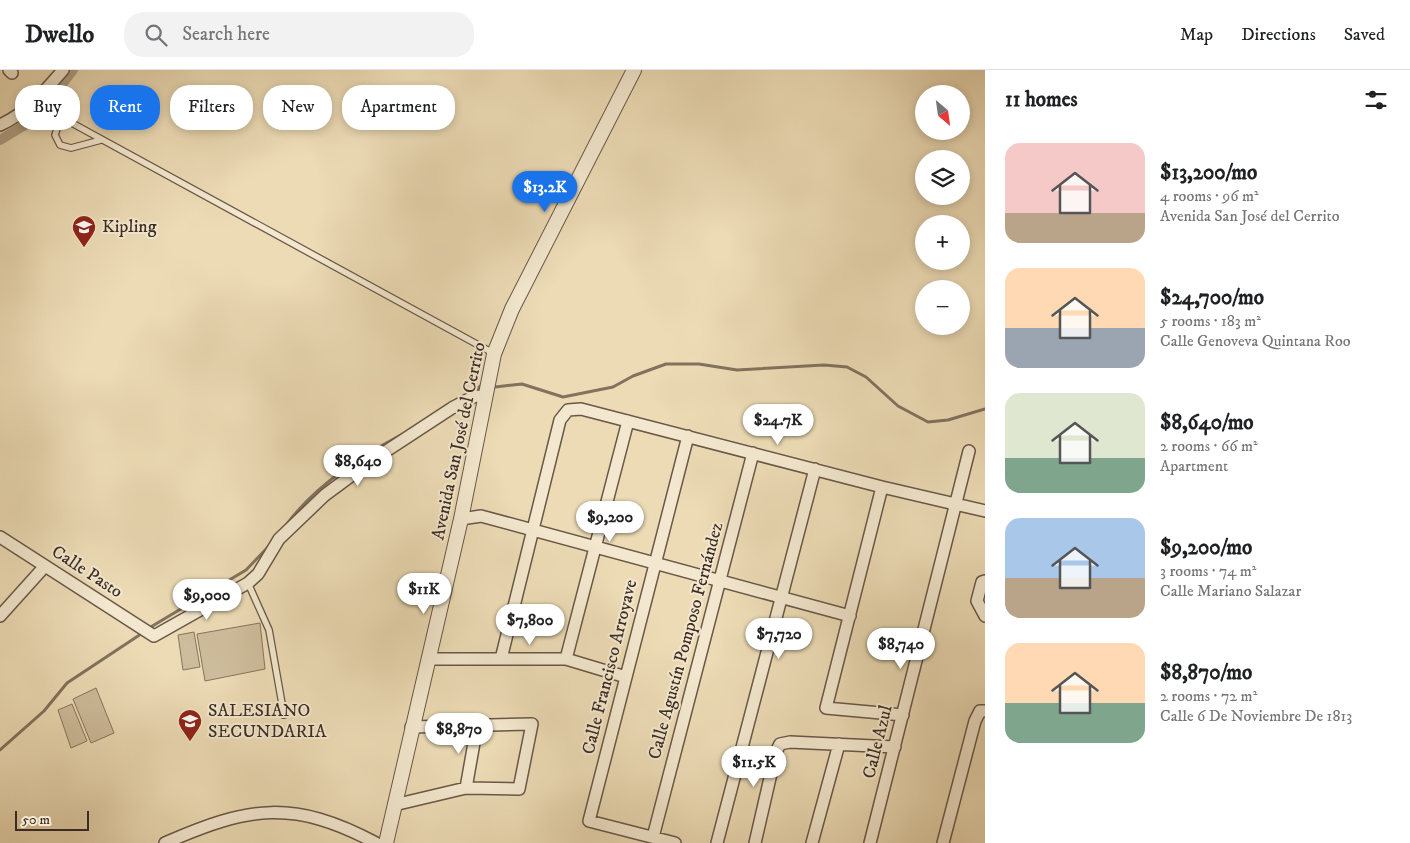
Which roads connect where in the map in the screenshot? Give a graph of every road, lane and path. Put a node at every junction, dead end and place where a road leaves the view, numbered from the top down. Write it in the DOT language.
graph roads {
  1 [pos="63,70"];
  2 [pos="634,70"];
  3 [pos="0,124"];
  4 [pos="101,140"];
  5 [pos="494,354"];
  6 [pos="485,397"];
  7 [pos="628,421"];
  8 [pos="688,436"];
  9 [pos="969,451"];
  10 [pos="753,453"];
  11 [pos="816,469"];
  12 [pos="882,487"];
  13 [pos="465,499"];
  14 [pos="957,504"];
  15 [pos="985,511"];
  16 [pos="481,516"];
  17 [pos="461,519"];
  18 [pos="532,530"];
  19 [pos="0,537"];
  20 [pos="595,547"];
  21 [pos="655,563"];
  22 [pos="45,566"];
  23 [pos="720,581"];
  24 [pos="985,581"];
  25 [pos="248,583"];
  26 [pos="782,598"];
  27 [pos="0,616"];
  28 [pos="850,616"];
  29 [pos="985,616"];
  30 [pos="428,659"];
  31 [pos="502,659"];
  32 [pos="566,659"];
  33 [pos="626,677"];
  34 [pos="985,710"];
  35 [pos="284,715"];
  36 [pos="903,715"];
  37 [pos="980,722"];
  38 [pos="477,726"];
  39 [pos="411,727"];
  40 [pos="838,744"];
  41 [pos="895,747"];
  42 [pos="466,788"];
  43 [pos="394,805"];
  44 [pos="653,838"];
  45 [pos="165,843"];
  46 [pos="376,843"];
  47 [pos="386,843"];
  48 [pos="675,843"];
  49 [pos="717,843"];
  50 [pos="756,843"];
  51 [pos="812,843"];
  52 [pos="870,843"];
  53 [pos="943,843"];
  1 -- 3 [label="street"];
  2 -- 5 [label="street, Avenida San José del Cerrito"];
  4 -- 4 [label="lane"];
  4 -- 5 [label="lane"];
  5 -- 6 [label="street, Avenida San José del Cerrito"];
  6 -- 13 [label="street, Avenida San José del Cerrito"];
  6 -- 25 [label="street"];
  7 -- 8 [label="street"];
  7 -- 18 [label="street"];
  7 -- 20 [label="street"];
  8 -- 10 [label="street"];
  8 -- 21 [label="street, Calle Francisco Arroyave"];
  9 -- 14 [label="street, Calle Azul"];
  10 -- 11 [label="street"];
  10 -- 23 [label="street, Calle Agustín Pomposo Fernández"];
  11 -- 12 [label="street"];
  11 -- 26 [label="street"];
  12 -- 14 [label="street"];
  12 -- 28 [label="street"];
  13 -- 16 [label="street"];
  13 -- 17 [label="street, Avenida San José del Cerrito"];
  14 -- 15 [label="street"];
  14 -- 36 [label="street, Calle Azul"];
  16 -- 17 [label="street"];
  16 -- 18 [label="street"];
  17 -- 30 [label="street, Avenida San José del Cerrito"];
  18 -- 20 [label="street"];
  18 -- 31 [label="street"];
  19 -- 22 [label="street, Calle Pasto"];
  20 -- 21 [label="street"];
  20 -- 32 [label="street"];
  21 -- 23 [label="street"];
  21 -- 33 [label="street, Calle Francisco Arroyave"];
  22 -- 25 [label="street, Calle Pasto"];
  22 -- 27 [label="street"];
  23 -- 26 [label="street"];
  23 -- 44 [label="street, Calle Agustín Pomposo Fernández"];
  24 -- 29 [label="street"];
  25 -- 35 [label="lane"];
  26 -- 28 [label="street"];
  26 -- 49 [label="street"];
  28 -- 36 [label="street"];
  30 -- 31 [label="street"];
  30 -- 39 [label="street, Avenida San José del Cerrito"];
  31 -- 32 [label="street"];
  32 -- 33 [label="street"];
  33 -- 44 [label="street, Calle Francisco Arroyave"];
  34 -- 37 [label="street"];
  36 -- 41 [label="street, Calle Azul"];
  37 -- 53 [label="street"];
  38 -- 39 [label="street"];
  38 -- 42 [label="street"];
  38 -- 42 [label="street"];
  39 -- 43 [label="street, Avenida San José del Cerrito"];
  40 -- 41 [label="street"];
  40 -- 50 [label="street"];
  40 -- 51 [label="street"];
  41 -- 52 [label="street, Calle Azul"];
  42 -- 43 [label="street"];
  43 -- 47 [label="street, Avenida San José del Cerrito"];
  44 -- 48 [label="street, Calle Francisco Arroyave"];
  45 -- 46 [label="street"];
}
